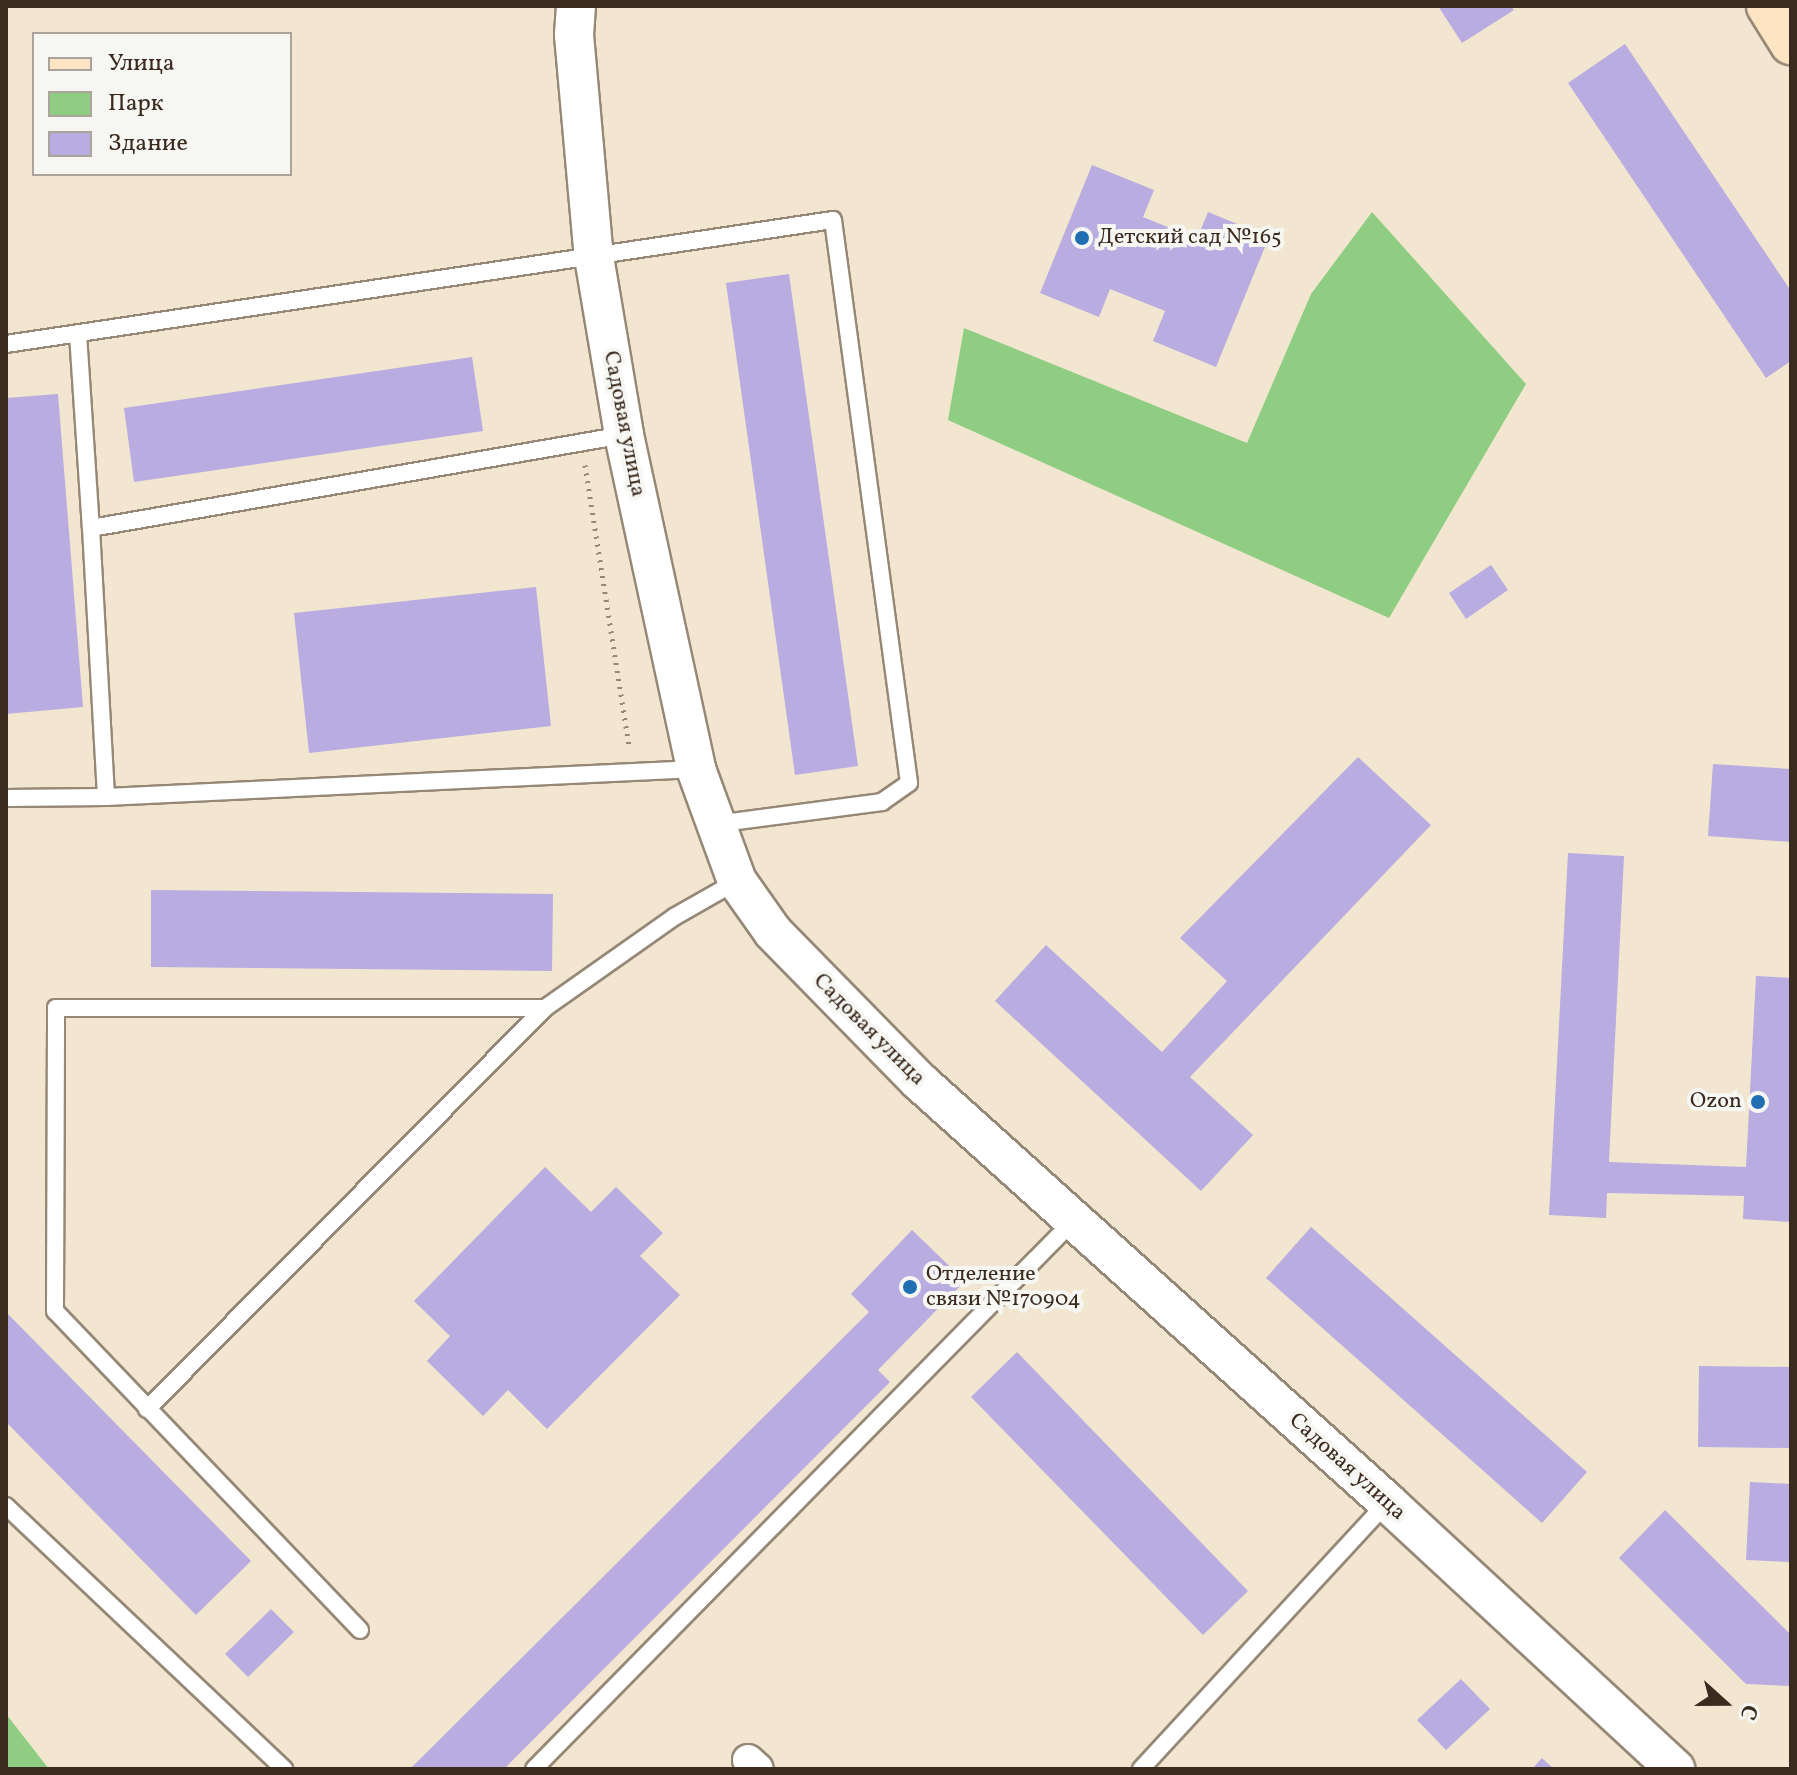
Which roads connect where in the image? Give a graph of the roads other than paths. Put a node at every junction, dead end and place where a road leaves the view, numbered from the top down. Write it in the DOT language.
graph roads {
  1 [pos="576,6"];
  2 [pos="1768,6"];
  3 [pos="1791,43"];
  4 [pos="594,257"];
  5 [pos="78,334"];
  6 [pos="6,344"];
  7 [pos="624,435"];
  8 [pos="91,528"];
  9 [pos="696,769"];
  10 [pos="106,797"];
  11 [pos="6,798"];
  12 [pos="716,824"];
  13 [pos="737,881"];
  14 [pos="545,1008"];
  15 [pos="1073,1221"];
  16 [pos="147,1409"];
  17 [pos="1387,1502"];
  18 [pos="6,1506"];
  19 [pos="360,1630"];
  20 [pos="284,1769"];
  21 [pos="534,1769"];
  22 [pos="1141,1769"];
  23 [pos="1675,1769"];
  1 -- 4 [label="street, Садовая улица"];
  2 -- 3 [label="main road"];
  4 -- 5 [label="lane"];
  4 -- 7 [label="street, Садовая улица"];
  4 -- 12 [label="lane"];
  5 -- 6 [label="lane"];
  5 -- 8 [label="lane"];
  7 -- 8 [label="lane"];
  7 -- 9 [label="street, Садовая улица"];
  8 -- 10 [label="lane"];
  9 -- 10 [label="lane"];
  9 -- 12 [label="street, Садовая улица"];
  10 -- 11 [label="lane"];
  12 -- 13 [label="street, Садовая улица"];
  13 -- 14 [label="lane"];
  13 -- 15 [label="street, Садовая улица"];
  14 -- 16 [label="lane"];
  14 -- 16 [label="lane"];
  15 -- 17 [label="street, Садовая улица"];
  15 -- 21 [label="lane"];
  16 -- 19 [label="lane"];
  17 -- 22 [label="lane"];
  17 -- 23 [label="street, Садовая улица"];
  18 -- 20 [label="lane"];
}
